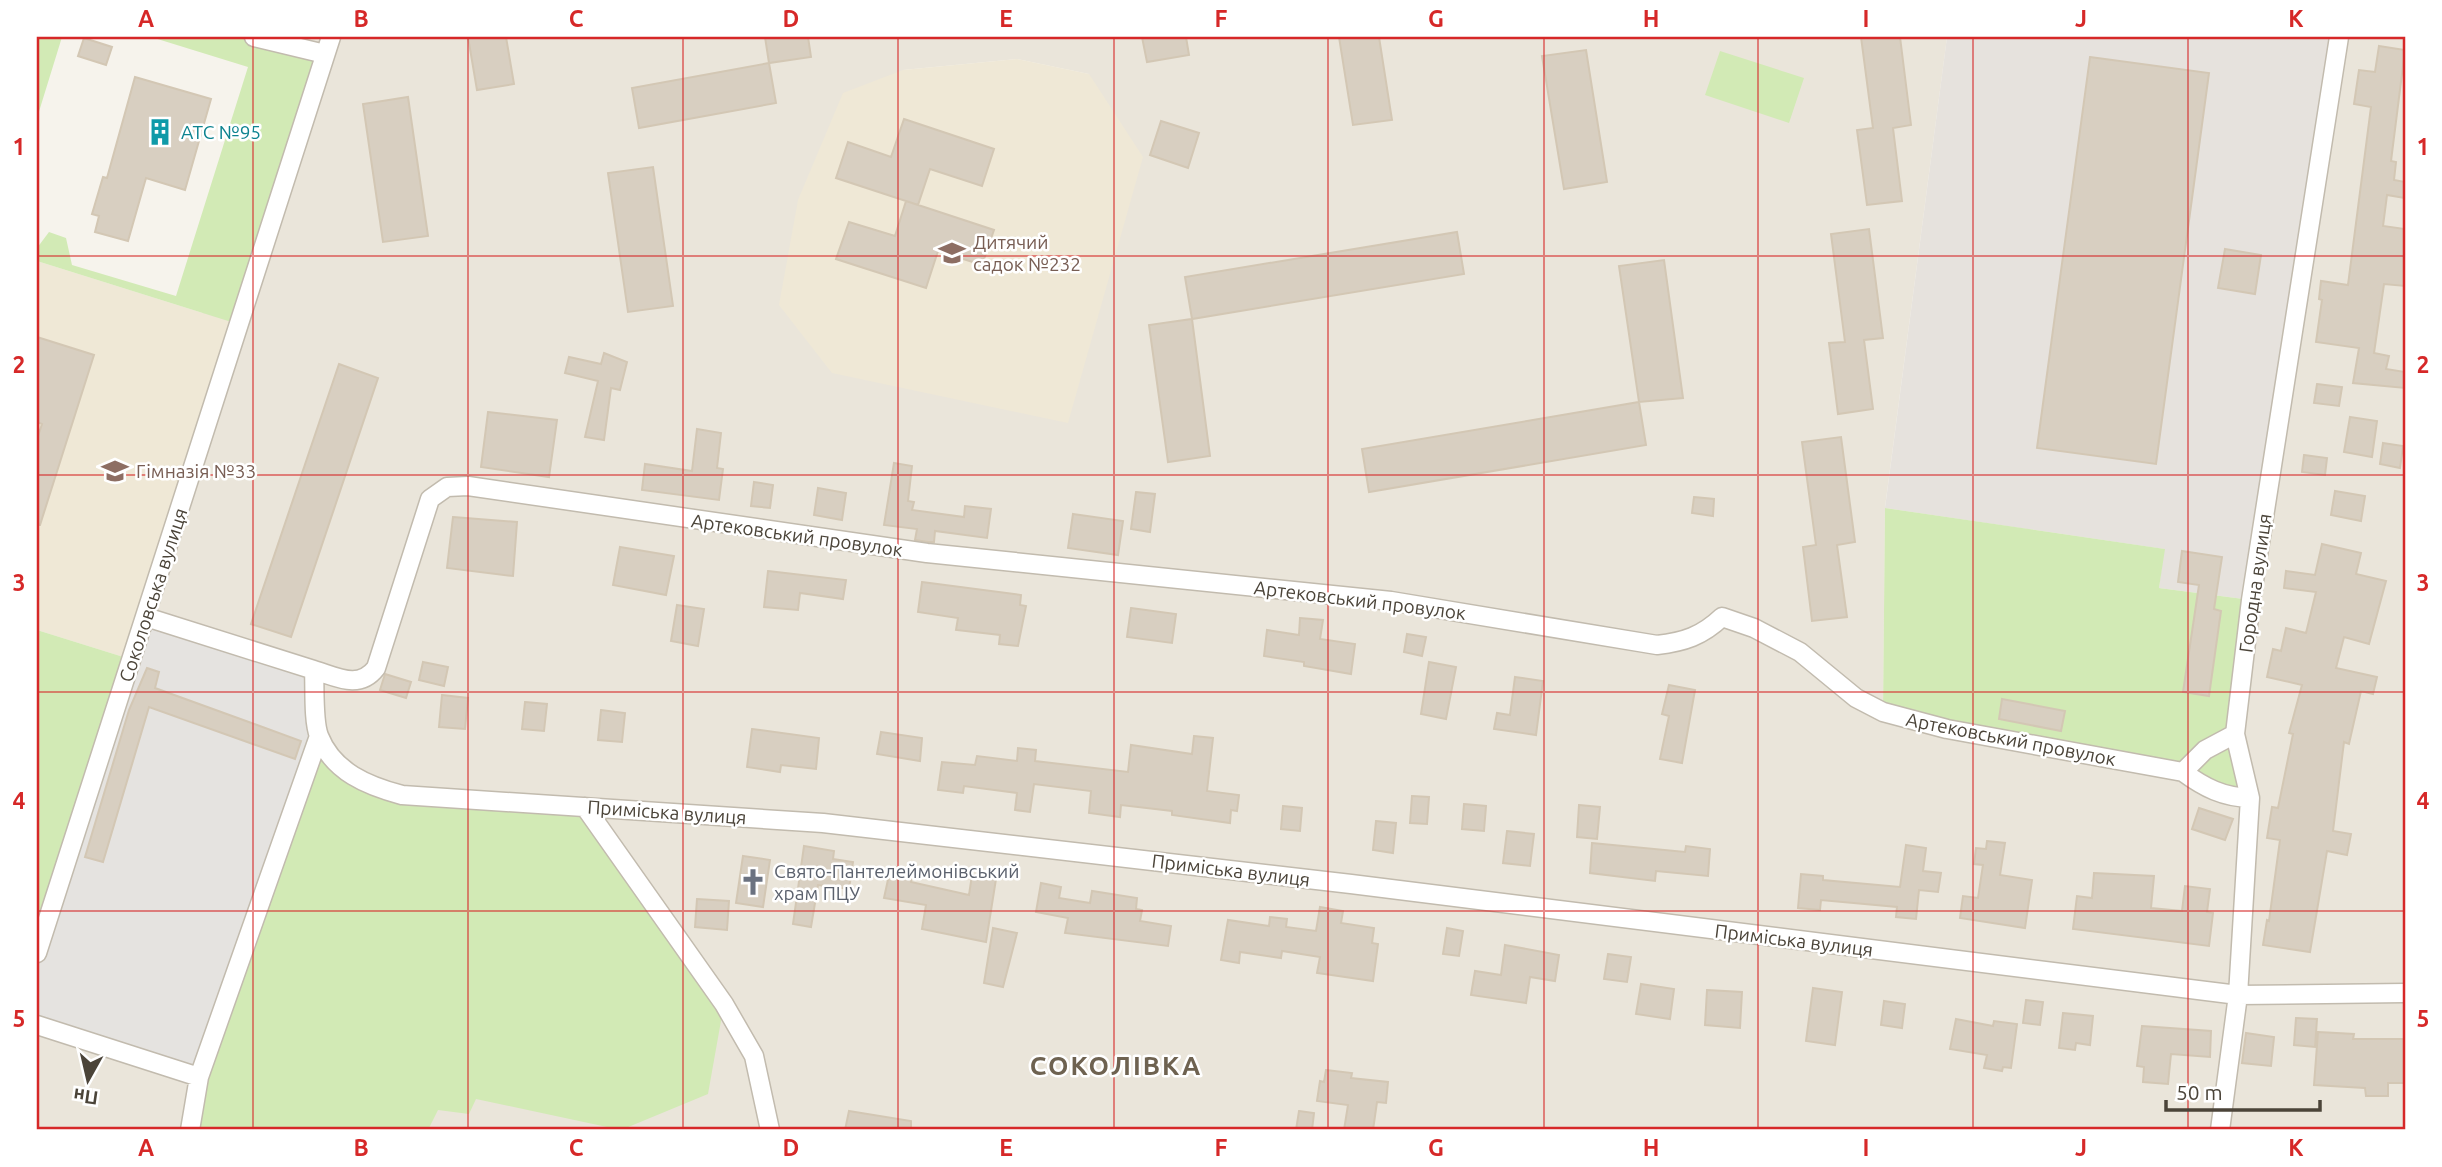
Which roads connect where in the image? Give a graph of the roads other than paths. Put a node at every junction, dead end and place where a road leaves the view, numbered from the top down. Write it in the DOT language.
graph roads {
  1 [pos="254,37"];
  2 [pos="2339,37"];
  3 [pos="328,45"];
  4 [pos="146,617"];
  5 [pos="314,670"];
  6 [pos="2235,734"];
  7 [pos="319,736"];
  8 [pos="2183,772"];
  9 [pos="2250,799"];
  10 [pos="585,807"];
  11 [pos="37,953"];
  12 [pos="2405,993"];
  13 [pos="2238,995"];
  14 [pos="37,1025"];
  15 [pos="199,1077"];
  16 [pos="190,1130"];
  17 [pos="770,1130"];
  18 [pos="2220,1130"];
  1 -- 3 [label="street"];
  2 -- 6 [label="street, Городна вулиця"];
  3 -- 4 [label="street, Соколовська вулиця"];
  4 -- 5 [label="street"];
  4 -- 11 [label="street, Соколовська вулиця"];
  5 -- 7 [label="street"];
  5 -- 8 [label="street, Артековський провулок"];
  6 -- 8 [label="street"];
  6 -- 9 [label="street, Городна вулиця"];
  7 -- 10 [label="street, Приміська вулиця"];
  7 -- 15 [label="street"];
  8 -- 9 [label="street, Артековський провулок"];
  9 -- 13 [label="street, Городна вулиця"];
  10 -- 13 [label="street, Приміська вулиця"];
  10 -- 17 [label="street"];
  12 -- 13 [label="street, Приміська вулиця"];
  13 -- 18 [label="street, Городна вулиця"];
  14 -- 15 [label="street"];
  15 -- 16 [label="street"];
}
